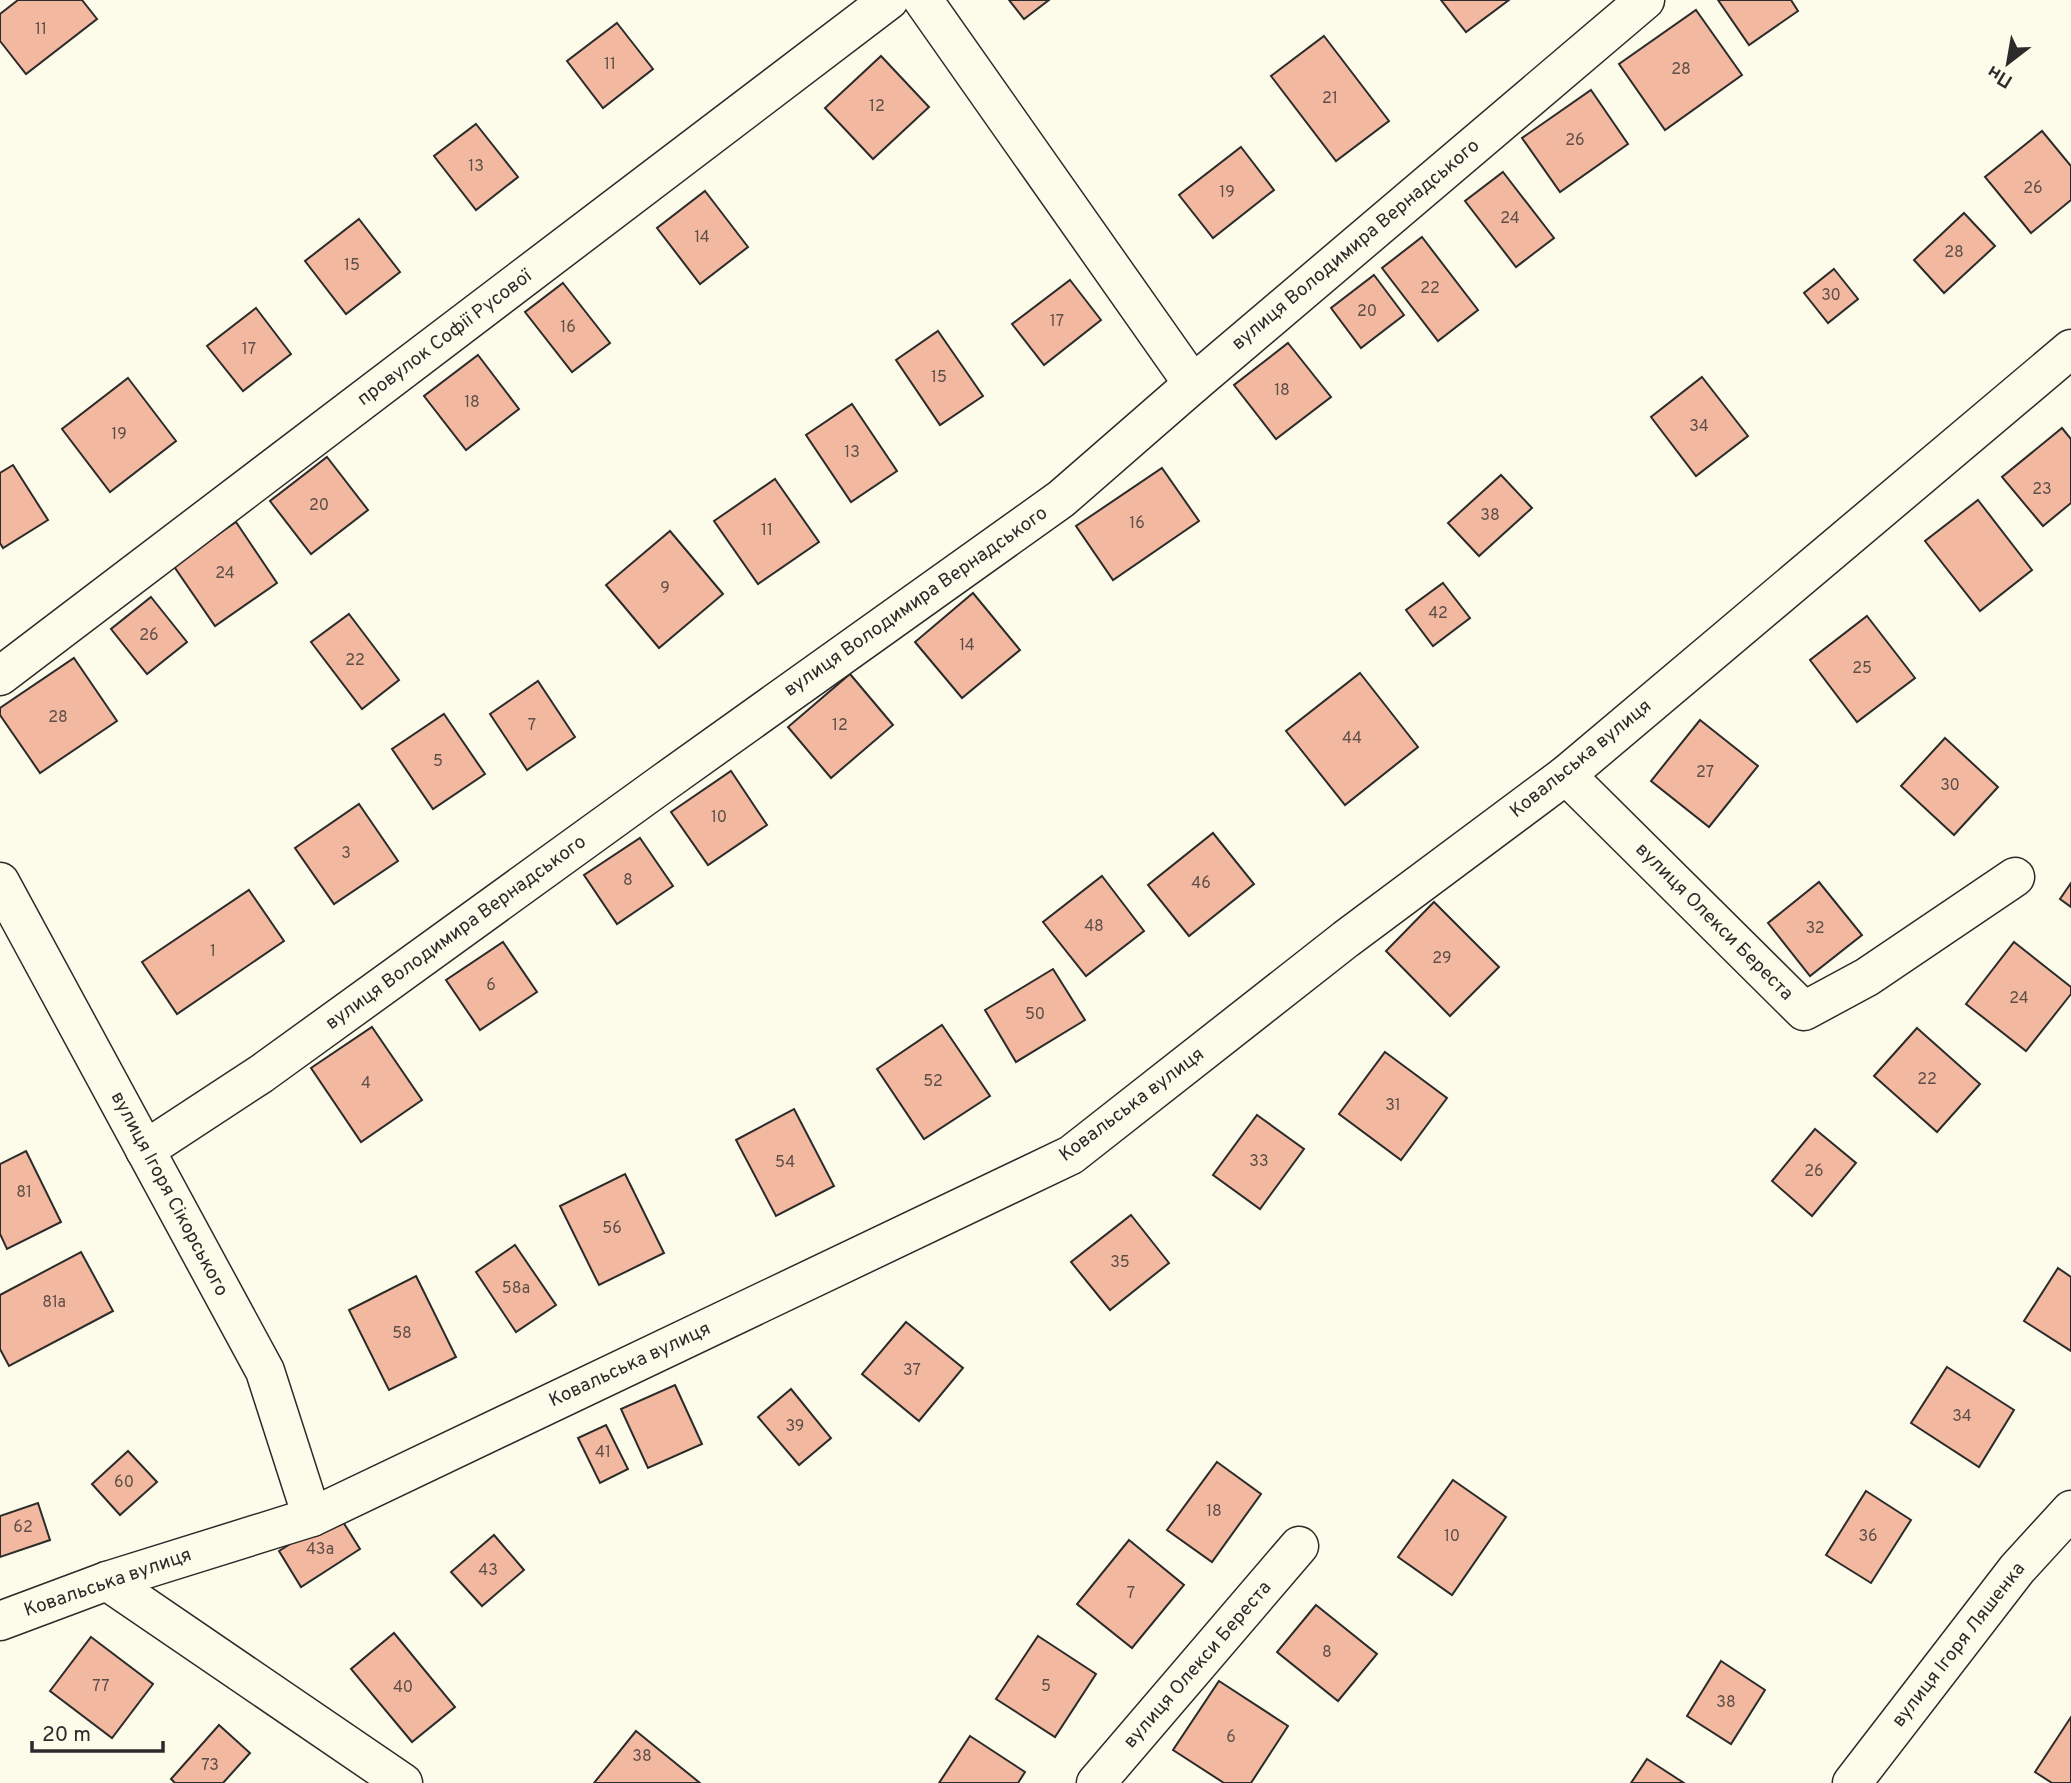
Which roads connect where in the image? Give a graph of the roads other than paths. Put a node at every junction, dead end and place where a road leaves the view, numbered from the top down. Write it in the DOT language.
graph roads {
  1 [pos="889,0"];
  2 [pos="923,0"];
  3 [pos="1645,0"];
  4 [pos="2071,349"];
  5 [pos="1193,384"];
  6 [pos="0,676"];
  7 [pos="1566,775"];
  8 [pos="2014,877"];
  9 [pos="0,882"];
  10 [pos="145,1150"];
  11 [pos="2071,1510"];
  12 [pos="312,1517"];
  13 [pos="1299,1546"];
  14 [pos="107,1581"];
  15 [pos="0,1621"];
  16 [pos="403,1783"];
  17 [pos="1096,1783"];
  18 [pos="1852,1783"];
  1 -- 6 [label="street, провулок Софії Русової"];
  2 -- 5 [label="street"];
  3 -- 5 [label="street, вулиця Володимира Вернадського"];
  4 -- 7 [label="street, Ковальська вулиця"];
  5 -- 10 [label="street, вулиця Володимира Вернадського"];
  7 -- 8 [label="street, вулиця Олекси Береста"];
  7 -- 12 [label="street, Ковальська вулиця"];
  9 -- 10 [label="street, вулиця Ігоря Сікорського"];
  10 -- 12 [label="street, вулиця Ігоря Сікорського"];
  11 -- 18 [label="street, вулиця Ігоря Ляшенка"];
  12 -- 14 [label="street, Ковальська вулиця"];
  13 -- 17 [label="street, вулиця Олекси Береста"];
  14 -- 15 [label="street, Ковальська вулиця"];
  14 -- 16 [label="street"];
}
